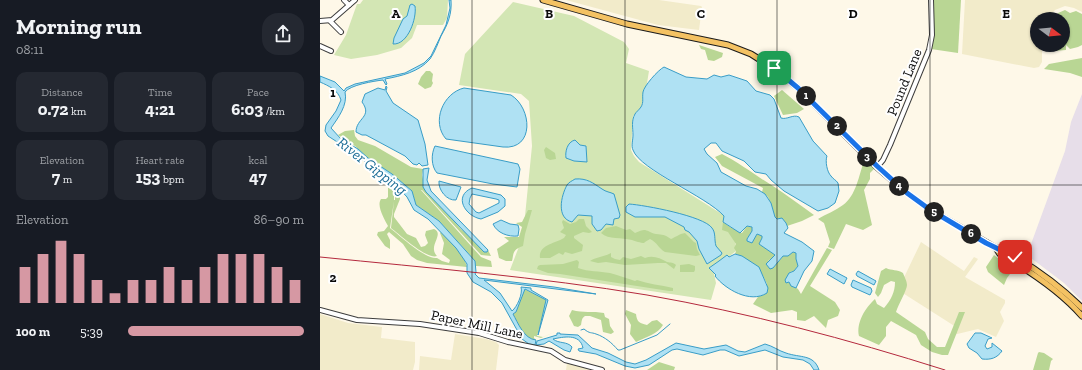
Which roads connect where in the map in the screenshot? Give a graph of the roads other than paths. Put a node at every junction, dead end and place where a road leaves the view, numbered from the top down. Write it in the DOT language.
graph roads {
  1 [pos="344,0"];
  2 [pos="354,0"];
  3 [pos="543,0"];
  4 [pos="931,0"];
  5 [pos="349,5"];
  6 [pos="320,21"];
  7 [pos="330,21"];
  8 [pos="341,32"];
  9 [pos="321,45"];
  10 [pos="331,51"];
  11 [pos="877,166"];
  12 [pos="996,248"];
  13 [pos="1082,308"];
  14 [pos="320,310"];
  15 [pos="1082,316"];
  16 [pos="602,370"];
  1 -- 5 [label="street"];
  2 -- 5 [label="street"];
  3 -- 11 [label="main road"];
  4 -- 11 [label="street, Pound Lane"];
  5 -- 7 [label="street"];
  6 -- 7 [label="street"];
  7 -- 8 [label="street"];
  9 -- 10 [label="street"];
  11 -- 12 [label="main road"];
  12 -- 13 [label="main road"];
  12 -- 15 [label="main road"];
  14 -- 16 [label="street, Paper Mill Lane"];
}
